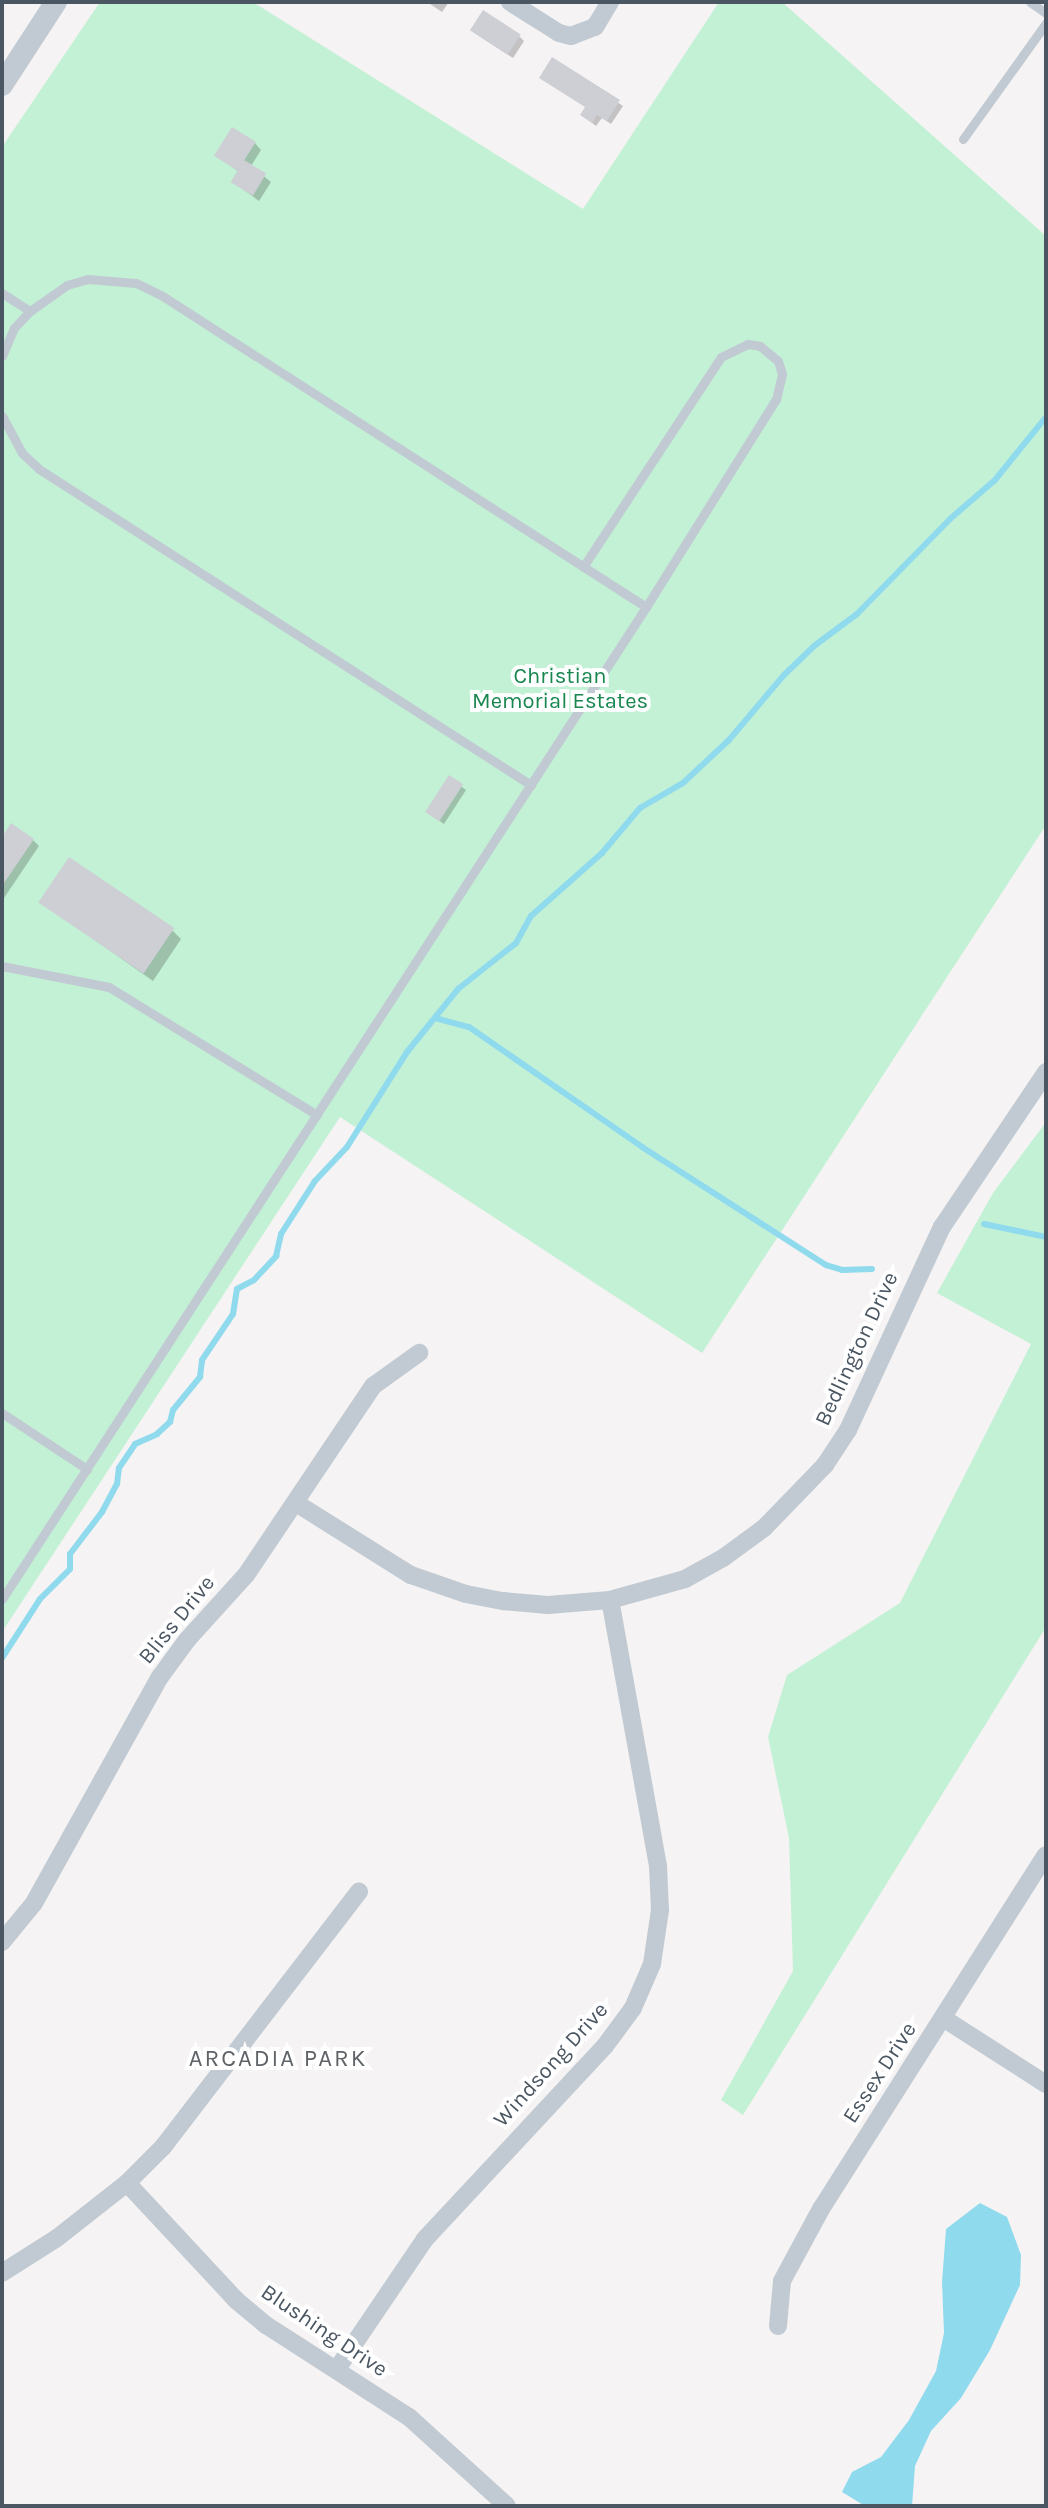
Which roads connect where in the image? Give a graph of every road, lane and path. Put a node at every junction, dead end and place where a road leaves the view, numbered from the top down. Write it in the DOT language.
graph roads {
  1 [pos="56,2"];
  2 [pos="510,2"];
  3 [pos="610,2"];
  4 [pos="1030,2"];
  5 [pos="1046,13"];
  6 [pos="1046,23"];
  7 [pos="2,85"];
  8 [pos="963,139"];
  9 [pos="2,293"];
  10 [pos="30,311"];
  11 [pos="3,349"];
  12 [pos="2,416"];
  13 [pos="583,567"];
  14 [pos="646,607"];
  15 [pos="531,785"];
  16 [pos="2,966"];
  17 [pos="1046,1072"];
  18 [pos="317,1115"];
  19 [pos="419,1353"];
  20 [pos="2,1413"];
  21 [pos="87,1469"];
  22 [pos="296,1503"];
  23 [pos="2,1599"];
  24 [pos="610,1600"];
  25 [pos="1046,1855"];
  26 [pos="359,1892"];
  27 [pos="2,1942"];
  28 [pos="943,2018"];
  29 [pos="1046,2084"];
  30 [pos="127,2183"];
  31 [pos="2,2273"];
  32 [pos="778,2326"];
  33 [pos="337,2369"];
  34 [pos="507,2506"];
  1 -- 7 [label="street"];
  2 -- 3 [label="street"];
  4 -- 5 [label="lane"];
  6 -- 8 [label="lane"];
  9 -- 10 [label="lane"];
  10 -- 11 [label="lane"];
  10 -- 13 [label="lane"];
  12 -- 15 [label="lane"];
  13 -- 14 [label="lane"];
  13 -- 14 [label="lane"];
  14 -- 15 [label="lane"];
  15 -- 18 [label="lane"];
  16 -- 18 [label="lane"];
  17 -- 24 [label="street, Bedlington Drive"];
  18 -- 21 [label="lane"];
  19 -- 22 [label="street, Bliss Drive"];
  20 -- 21 [label="lane"];
  21 -- 23 [label="lane"];
  22 -- 24 [label="street, Bedlington Drive"];
  22 -- 27 [label="street, Bliss Drive"];
  24 -- 33 [label="street, Windsong Drive"];
  25 -- 28 [label="street, Essex Drive"];
  26 -- 30 [label="street"];
  28 -- 29 [label="street"];
  28 -- 32 [label="street, Essex Drive"];
  30 -- 31 [label="street"];
  30 -- 33 [label="street, Blushing Drive"];
  33 -- 34 [label="street, Blushing Drive"];
}
